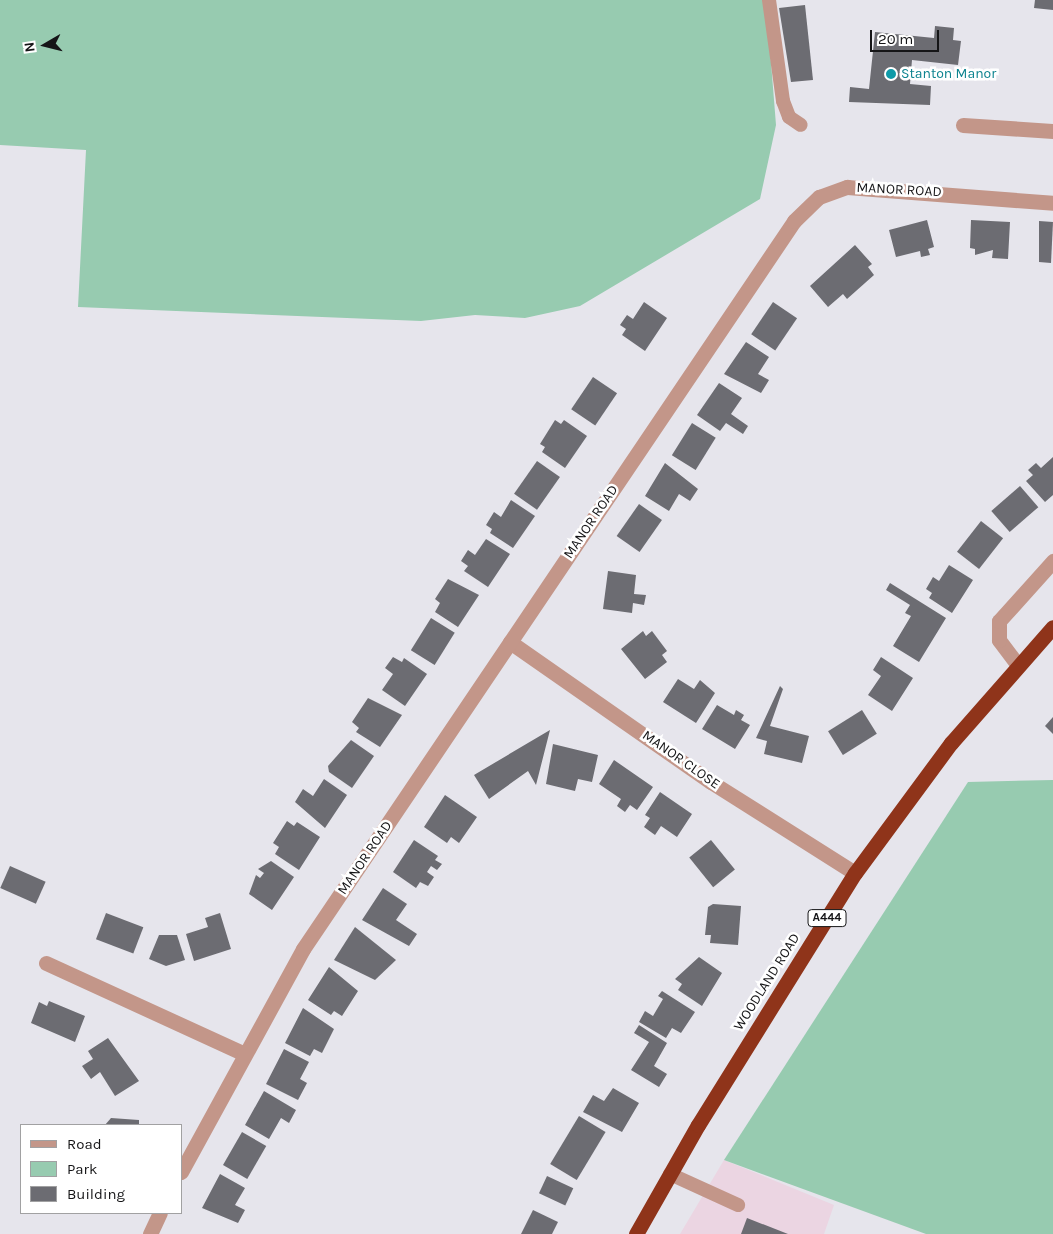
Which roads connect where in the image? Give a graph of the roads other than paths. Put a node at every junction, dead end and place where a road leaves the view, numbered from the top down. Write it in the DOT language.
graph roads {
  1 [pos="769,0"];
  2 [pos="802,125"];
  3 [pos="963,125"];
  4 [pos="1053,131"];
  5 [pos="1053,203"];
  6 [pos="1053,561"];
  7 [pos="1053,627"];
  8 [pos="510,642"];
  9 [pos="1017,664"];
  10 [pos="855,873"];
  11 [pos="46,963"];
  12 [pos="243,1053"];
  13 [pos="182,1170"];
  14 [pos="670,1174"];
  15 [pos="738,1205"];
  16 [pos="160,1214"];
  17 [pos="150,1234"];
  18 [pos="636,1234"];
  1 -- 2 [label="lane"];
  3 -- 4 [label="street"];
  5 -- 8 [label="street, MANOR ROAD"];
  6 -- 9 [label="street"];
  7 -- 9 [label="highway, WOODLAND ROAD / A444"];
  8 -- 10 [label="street, MANOR CLOSE"];
  8 -- 12 [label="street, MANOR ROAD"];
  9 -- 10 [label="highway, WOODLAND ROAD / A444"];
  10 -- 14 [label="highway, WOODLAND ROAD / A444"];
  11 -- 12 [label="street"];
  12 -- 13 [label="street, MANOR ROAD"];
  14 -- 15 [label="lane"];
  14 -- 18 [label="highway, WOODLAND ROAD / A444"];
  16 -- 17 [label="street"];
}
